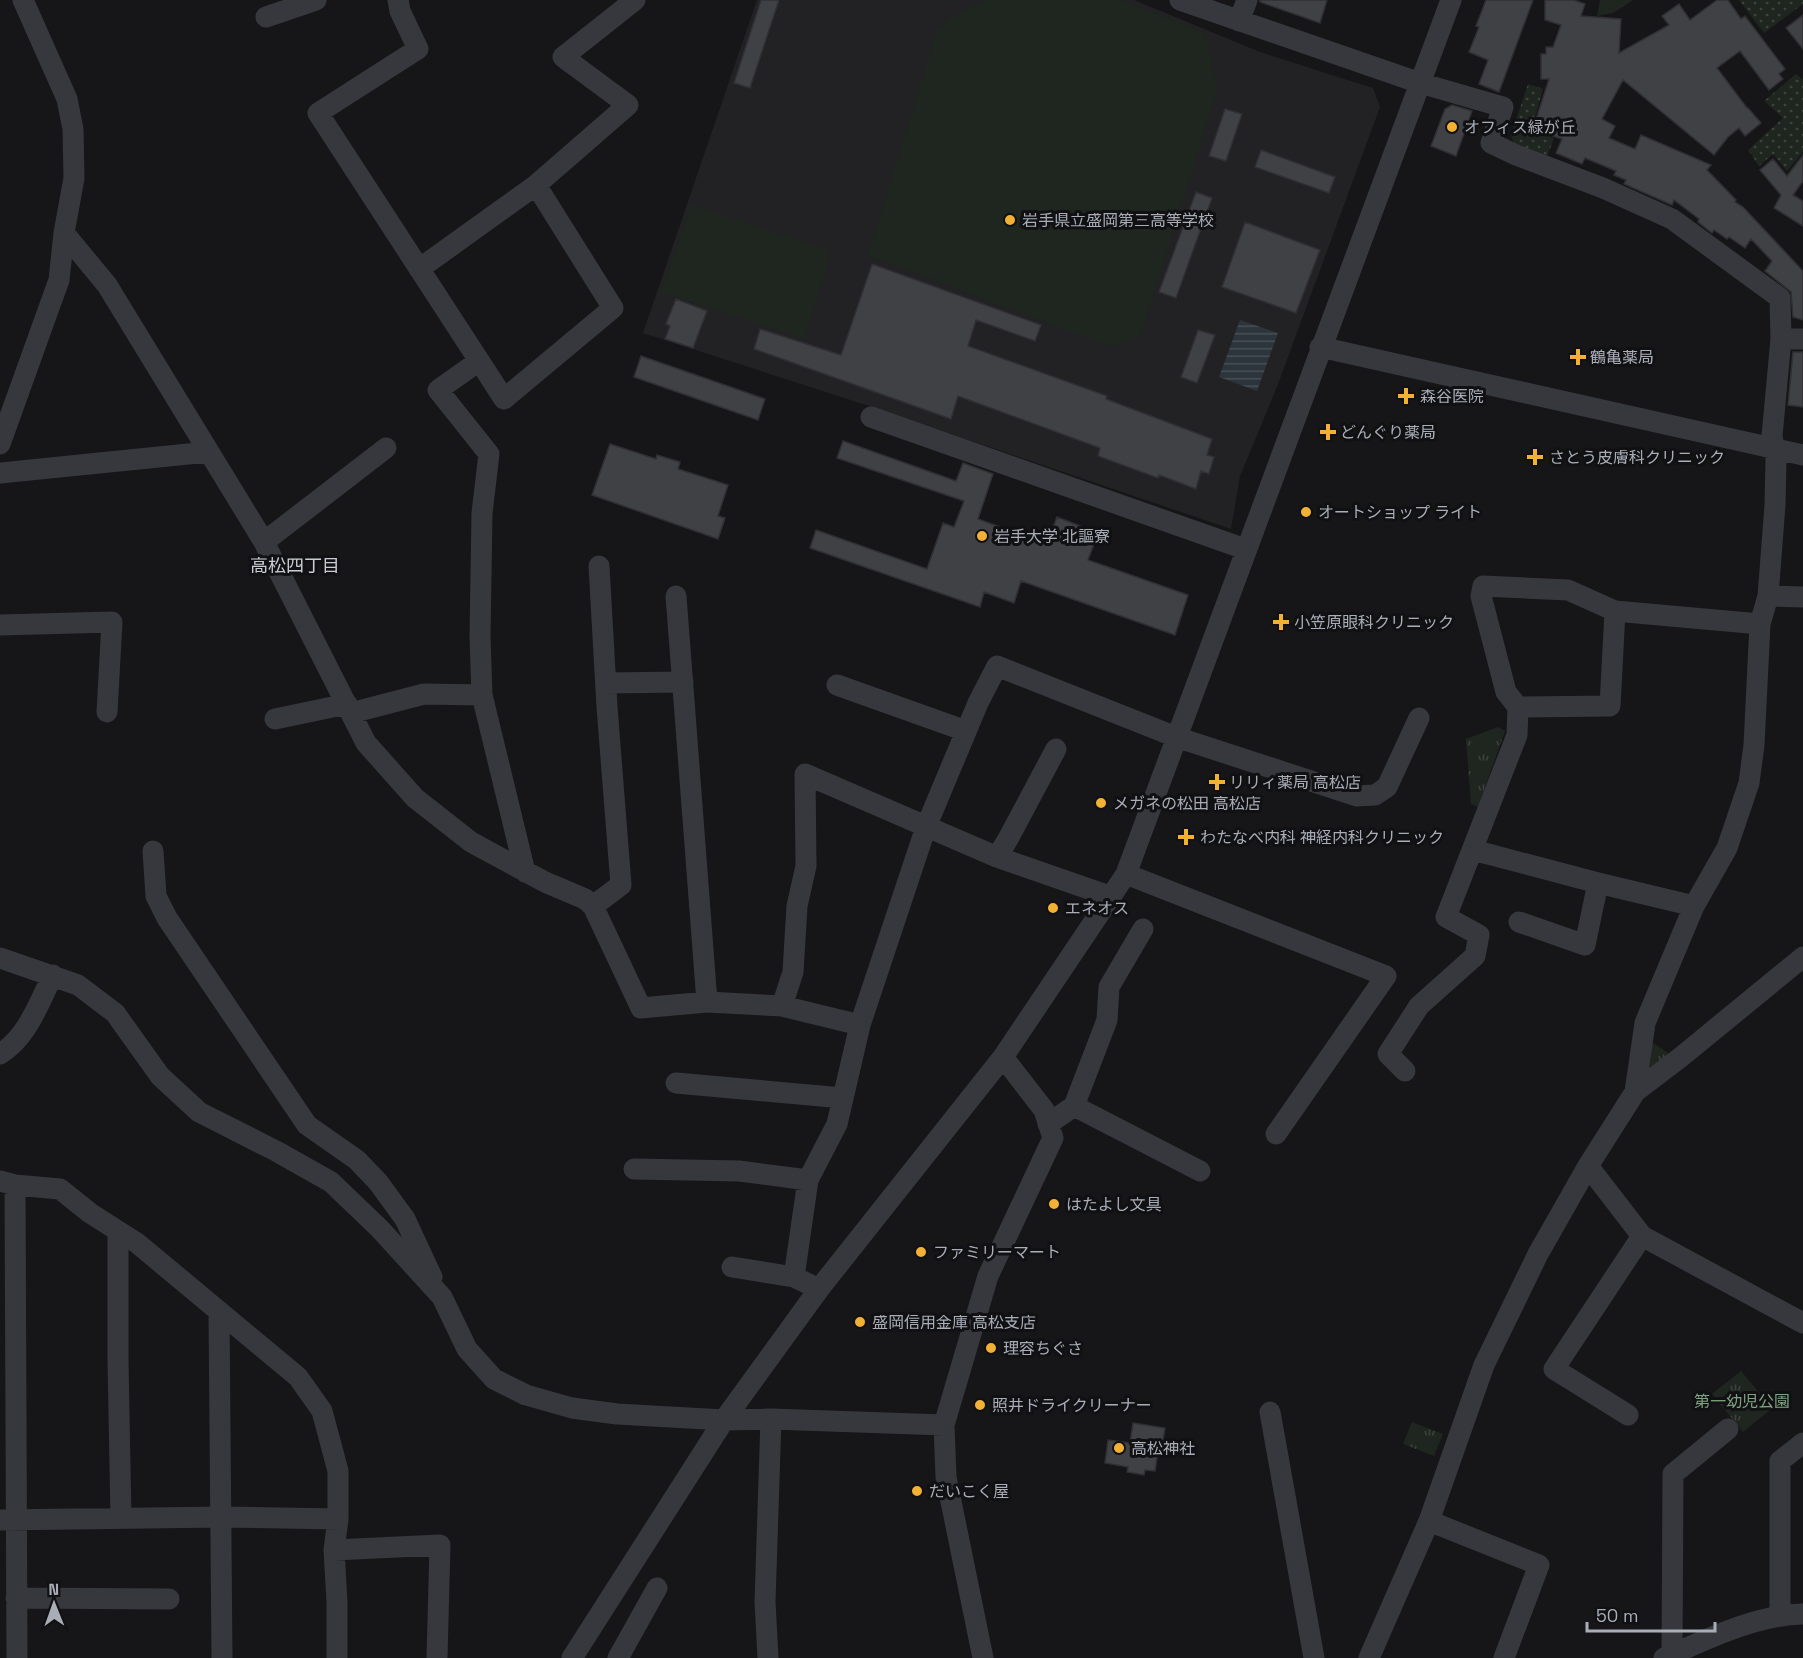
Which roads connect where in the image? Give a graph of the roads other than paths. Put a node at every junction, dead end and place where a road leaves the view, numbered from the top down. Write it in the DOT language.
graph roads {
  1 [pos="23,0"];
  2 [pos="316,0"];
  3 [pos="398,0"];
  4 [pos="635,0"];
  5 [pos="1180,0"];
  6 [pos="1247,0"];
  7 [pos="1451,0"];
  8 [pos="266,17"];
  9 [pos="1239,21"];
  10 [pos="1420,83"];
  11 [pos="536,185"];
  12 [pos="64,233"];
  13 [pos="419,269"];
  14 [pos="1781,339"];
  15 [pos="1803,339"];
  16 [pos="1320,347"];
  17 [pos="479,361"];
  18 [pos="871,417"];
  19 [pos="0,444"];
  20 [pos="386,448"];
  21 [pos="1775,449"];
  22 [pos="208,452"];
  23 [pos="1803,455"];
  24 [pos="0,473"];
  25 [pos="264,542"];
  26 [pos="1245,549"];
  27 [pos="598,566"];
  28 [pos="676,596"];
  29 [pos="1768,596"];
  30 [pos="1803,597"];
  31 [pos="1615,611"];
  32 [pos="1760,624"];
  33 [pos="0,625"];
  34 [pos="683,682"];
  35 [pos="606,683"];
  36 [pos="837,685"];
  37 [pos="482,695"];
  38 [pos="1518,707"];
  39 [pos="349,709"];
  40 [pos="107,712"];
  41 [pos="1419,718"];
  42 [pos="275,719"];
  43 [pos="966,731"];
  44 [pos="1176,736"];
  45 [pos="1056,748"];
  46 [pos="926,827"];
  47 [pos="1473,850"];
  48 [pos="153,851"];
  49 [pos="997,857"];
  50 [pos="525,872"];
  51 [pos="1126,873"];
  52 [pos="1598,883"];
  53 [pos="1112,897"];
  54 [pos="594,906"];
  55 [pos="1695,906"];
  56 [pos="1519,922"];
  57 [pos="1143,929"];
  58 [pos="0,957"];
  59 [pos="1801,962"];
  60 [pos="53,975"];
  61 [pos="707,1002"];
  62 [pos="782,1006"];
  63 [pos="860,1025"];
  64 [pos="0,1054"];
  65 [pos="1003,1057"];
  66 [pos="1405,1071"];
  67 [pos="676,1083"];
  68 [pos="1635,1092"];
  69 [pos="843,1098"];
  70 [pos="1074,1106"];
  71 [pos="1048,1124"];
  72 [pos="1276,1134"];
  73 [pos="1588,1166"];
  74 [pos="634,1169"];
  75 [pos="1200,1171"];
  76 [pos="808,1180"];
  77 [pos="7,1183"];
  78 [pos="118,1231"];
  79 [pos="1642,1236"];
  80 [pos="732,1267"];
  81 [pos="794,1277"];
  82 [pos="8,1280"];
  83 [pos="819,1289"];
  84 [pos="442,1297"];
  85 [pos="219,1313"];
  86 [pos="1803,1323"];
  87 [pos="8,1375"];
  88 [pos="1270,1412"];
  89 [pos="1628,1415"];
  90 [pos="771,1419"];
  91 [pos="724,1420"];
  92 [pos="944,1425"];
  93 [pos="1728,1429"];
  94 [pos="1803,1443"];
  95 [pos="220,1517"];
  96 [pos="121,1518"];
  97 [pos="338,1519"];
  98 [pos="8,1520"];
  99 [pos="1429,1521"];
  100 [pos="334,1550"];
  101 [pos="8,1573"];
  102 [pos="657,1588"];
  103 [pos="16,1598"];
  104 [pos="169,1599"];
  105 [pos="1803,1614"];
  106 [pos="1780,1615"];
  107 [pos="1668,1656"];
  108 [pos="17,1658"];
  109 [pos="222,1658"];
  110 [pos="337,1658"];
  111 [pos="437,1658"];
  112 [pos="572,1658"];
  113 [pos="618,1658"];
  114 [pos="768,1658"];
  115 [pos="983,1658"];
  116 [pos="1314,1658"];
  117 [pos="1369,1658"];
  118 [pos="1504,1658"];
  1 -- 12 [label="street"];
  2 -- 8 [label="street"];
  3 -- 13 [label="street"];
  4 -- 11 [label="street"];
  5 -- 9 [label="street"];
  6 -- 9 [label="street"];
  7 -- 10 [label="street"];
  9 -- 10 [label="street"];
  10 -- 14 [label="street"];
  10 -- 16 [label="street"];
  11 -- 13 [label="street"];
  11 -- 17 [label="street"];
  12 -- 19 [label="street"];
  12 -- 22 [label="street"];
  13 -- 17 [label="street"];
  14 -- 15 [label="street"];
  14 -- 21 [label="street"];
  16 -- 21 [label="street"];
  16 -- 26 [label="street"];
  17 -- 37 [label="street"];
  18 -- 26 [label="street"];
  20 -- 25 [label="street"];
  21 -- 23 [label="street"];
  21 -- 29 [label="street"];
  22 -- 24 [label="street"];
  22 -- 25 [label="street"];
  25 -- 39 [label="street"];
  26 -- 44 [label="street"];
  27 -- 35 [label="street"];
  28 -- 34 [label="street"];
  29 -- 30 [label="street"];
  29 -- 32 [label="street"];
  31 -- 32 [label="street"];
  31 -- 38 [label="street"];
  31 -- 38 [label="street"];
  32 -- 55 [label="street"];
  33 -- 40 [label="street"];
  34 -- 35 [label="street"];
  34 -- 61 [label="street"];
  35 -- 54 [label="street"];
  36 -- 43 [label="street"];
  37 -- 39 [label="street"];
  37 -- 50 [label="street"];
  38 -- 47 [label="street"];
  39 -- 42 [label="street"];
  39 -- 50 [label="street"];
  41 -- 44 [label="street"];
  43 -- 44 [label="street"];
  43 -- 46 [label="street"];
  44 -- 51 [label="street"];
  45 -- 49 [label="street"];
  46 -- 49 [label="street"];
  46 -- 62 [label="street"];
  46 -- 63 [label="street"];
  47 -- 52 [label="street"];
  47 -- 66 [label="street"];
  48 -- 84 [label="street"];
  49 -- 53 [label="street"];
  50 -- 54 [label="street"];
  51 -- 53 [label="street"];
  51 -- 72 [label="street"];
  52 -- 55 [label="street"];
  52 -- 56 [label="street"];
  53 -- 65 [label="street"];
  54 -- 61 [label="street"];
  55 -- 68 [label="street"];
  57 -- 70 [label="street"];
  58 -- 60 [label="street"];
  59 -- 68 [label="street"];
  60 -- 64 [label="street"];
  60 -- 84 [label="street"];
  61 -- 62 [label="street"];
  62 -- 63 [label="street"];
  63 -- 69 [label="street"];
  65 -- 71 [label="street"];
  65 -- 83 [label="street"];
  67 -- 69 [label="street"];
  68 -- 73 [label="street"];
  69 -- 76 [label="street"];
  70 -- 71 [label="street"];
  70 -- 75 [label="street"];
  71 -- 92 [label="street"];
  73 -- 79 [label="street"];
  73 -- 99 [label="street"];
  74 -- 76 [label="street"];
  76 -- 81 [label="street"];
  77 -- 78 [label="street"];
  77 -- 82 [label="street"];
  78 -- 85 [label="street"];
  78 -- 96 [label="street"];
  79 -- 86 [label="street"];
  79 -- 89 [label="street"];
  80 -- 81 [label="street"];
  81 -- 83 [label="street"];
  82 -- 87 [label="street"];
  83 -- 91 [label="street"];
  84 -- 91 [label="street"];
  85 -- 95 [label="street"];
  85 -- 97 [label="street"];
  87 -- 98 [label="street"];
  88 -- 116 [label="street"];
  90 -- 91 [label="street"];
  90 -- 92 [label="street"];
  90 -- 114 [label="street"];
  91 -- 112 [label="street"];
  92 -- 115 [label="street"];
  93 -- 107 [label="street"];
  94 -- 106 [label="street"];
  95 -- 96 [label="street"];
  95 -- 97 [label="street"];
  95 -- 109 [label="street"];
  96 -- 98 [label="street"];
  97 -- 100 [label="street"];
  98 -- 101 [label="street"];
  99 -- 117 [label="street"];
  99 -- 118 [label="street"];
  100 -- 110 [label="street"];
  100 -- 111 [label="street"];
  101 -- 103 [label="street"];
  102 -- 113 [label="street"];
  103 -- 104 [label="street"];
  103 -- 108 [label="street"];
  105 -- 106 [label="street"];
  106 -- 107 [label="street"];
}
